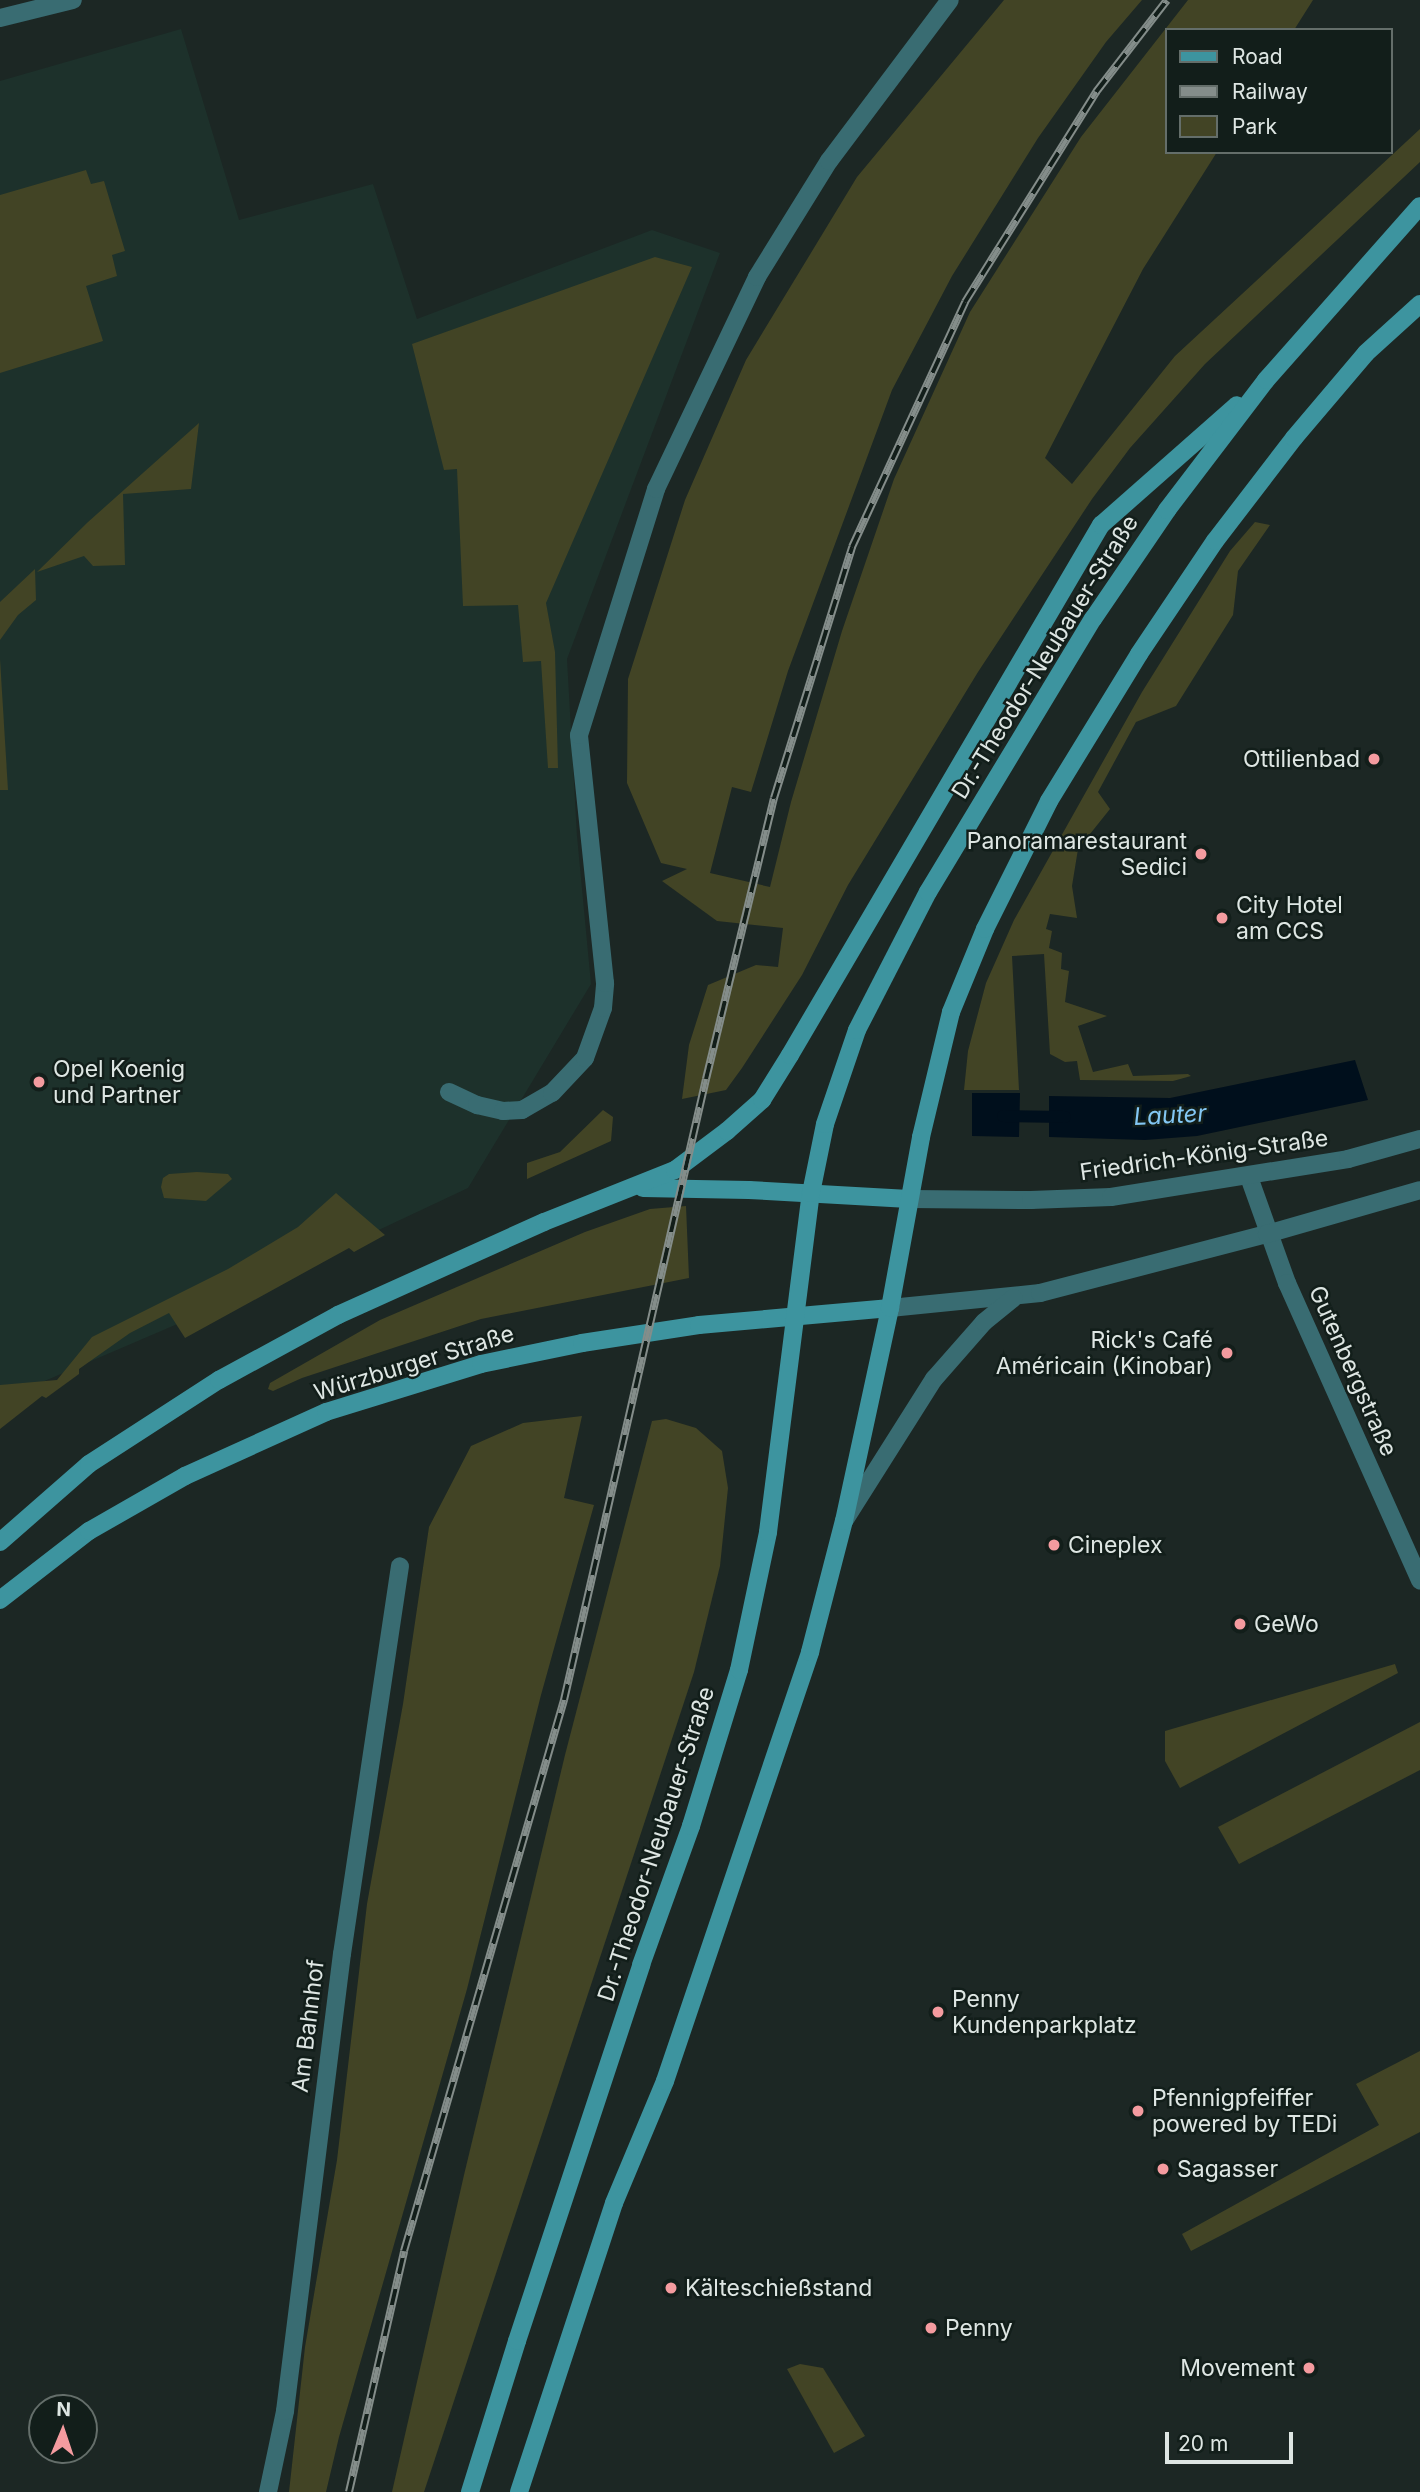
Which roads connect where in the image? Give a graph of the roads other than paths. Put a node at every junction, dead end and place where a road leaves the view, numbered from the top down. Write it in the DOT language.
graph roads {
  1 [pos="73,0"];
  2 [pos="950,0"];
  3 [pos="0,18"];
  4 [pos="1420,206"];
  5 [pos="1420,304"];
  6 [pos="1266,380"];
  7 [pos="449,1093"];
  8 [pos="1420,1139"];
  9 [pos="1249,1177"];
  10 [pos="634,1188"];
  11 [pos="1420,1190"];
  12 [pos="811,1193"];
  13 [pos="909,1199"];
  14 [pos="1267,1234"];
  15 [pos="1014,1298"];
  16 [pos="890,1308"];
  17 [pos="794,1315"];
  18 [pos="844,1521"];
  19 [pos="0,1542"];
  20 [pos="400,1566"];
  21 [pos="1420,1581"];
  22 [pos="0,1600"];
  23 [pos="268,2492"];
  24 [pos="470,2492"];
  25 [pos="519,2492"];
  1 -- 3 [label="street"];
  2 -- 7 [label="street"];
  4 -- 6 [label="main road, Dr.-Theodor-Neubauer-Straße"];
  5 -- 13 [label="main road"];
  6 -- 10 [label="main road"];
  6 -- 12 [label="main road, Dr.-Theodor-Neubauer-Straße"];
  8 -- 9 [label="street, Friedrich-König-Straße"];
  9 -- 13 [label="street, Friedrich-König-Straße"];
  9 -- 14 [label="street, Gutenbergstraße"];
  10 -- 12 [label="main road"];
  10 -- 19 [label="main road"];
  11 -- 14 [label="street"];
  12 -- 13 [label="main road"];
  12 -- 17 [label="main road, Dr.-Theodor-Neubauer-Straße"];
  13 -- 16 [label="main road"];
  14 -- 15 [label="street"];
  14 -- 21 [label="street, Gutenbergstraße"];
  15 -- 16 [label="street"];
  15 -- 18 [label="street"];
  16 -- 17 [label="main road, Würzburger Straße"];
  16 -- 18 [label="main road"];
  17 -- 22 [label="main road, Würzburger Straße"];
  17 -- 24 [label="main road, Dr.-Theodor-Neubauer-Straße"];
  18 -- 25 [label="main road"];
  20 -- 23 [label="street, Am Bahnhof"];
}
